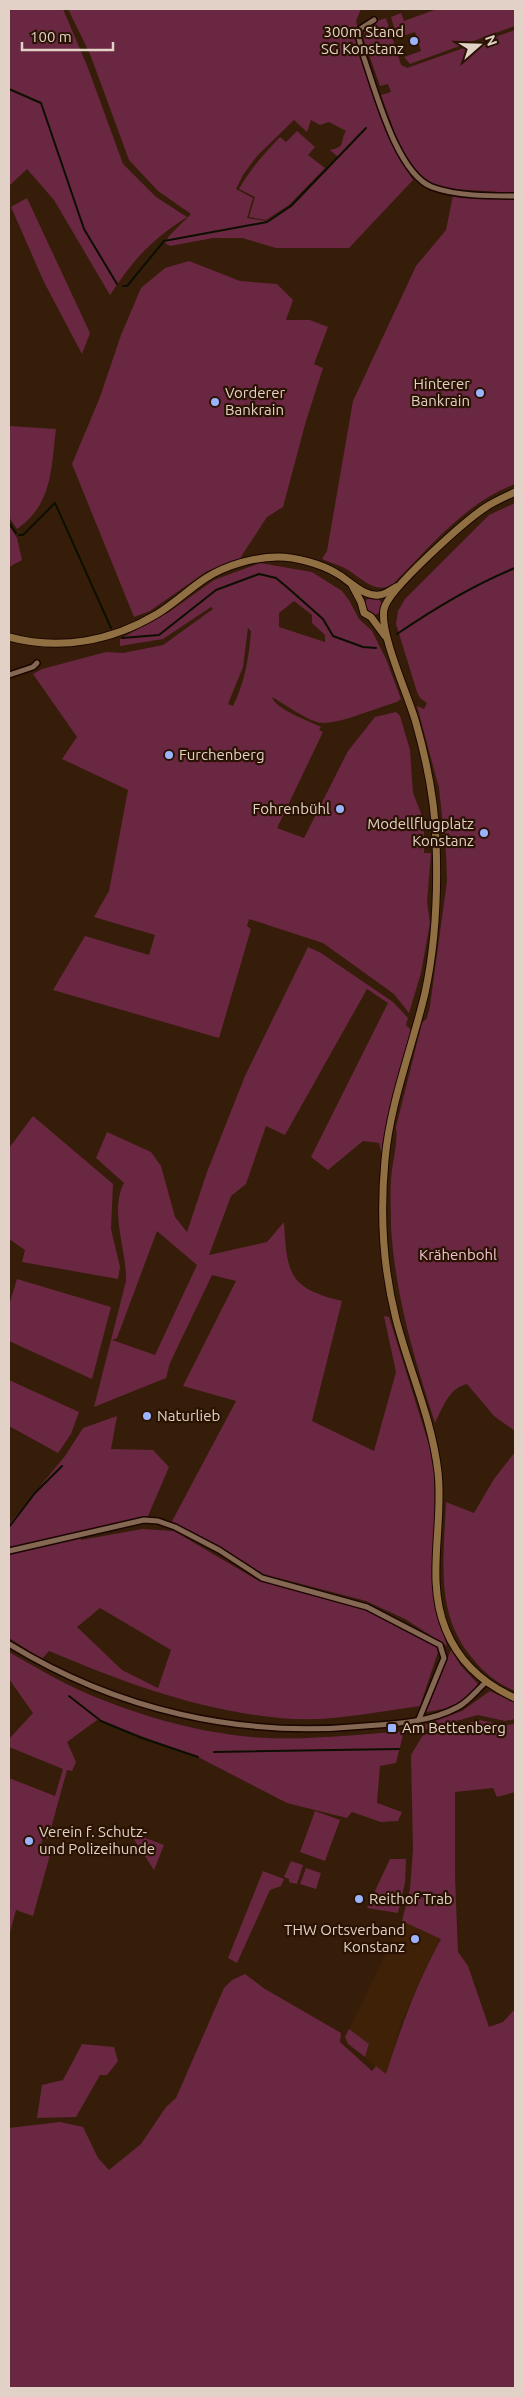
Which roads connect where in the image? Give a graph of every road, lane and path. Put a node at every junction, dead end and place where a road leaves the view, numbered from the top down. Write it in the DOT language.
graph roads {
  1 [pos="374,20"];
  2 [pos="515,196"];
  3 [pos="515,492"];
  4 [pos="352,585"];
  5 [pos="399,586"];
  6 [pos="371,594"];
  7 [pos="379,595"];
  8 [pos="361,602"];
  9 [pos="384,608"];
  10 [pos="371,617"];
  11 [pos="9,636"];
  12 [pos="388,641"];
  13 [pos="37,663"];
  14 [pos="9,676"];
  15 [pos="9,1551"];
  16 [pos="9,1644"];
  17 [pos="486,1682"];
  18 [pos="515,1698"];
  19 [pos="419,1719"];
  1 -- 2 [label="street"];
  3 -- 5 [label="main road"];
  4 -- 6 [label="main road"];
  4 -- 8 [label="main road"];
  4 -- 11 [label="main road"];
  5 -- 7 [label="main road"];
  5 -- 9 [label="main road"];
  6 -- 7 [label="main road"];
  6 -- 8 [label="main road"];
  7 -- 9 [label="main road"];
  8 -- 10 [label="main road"];
  9 -- 10 [label="main road"];
  9 -- 12 [label="main road"];
  10 -- 12 [label="main road"];
  12 -- 17 [label="main road"];
  13 -- 14 [label="street"];
  15 -- 19 [label="street"];
  16 -- 19 [label="street"];
  17 -- 18 [label="main road"];
  17 -- 19 [label="street"];
}
